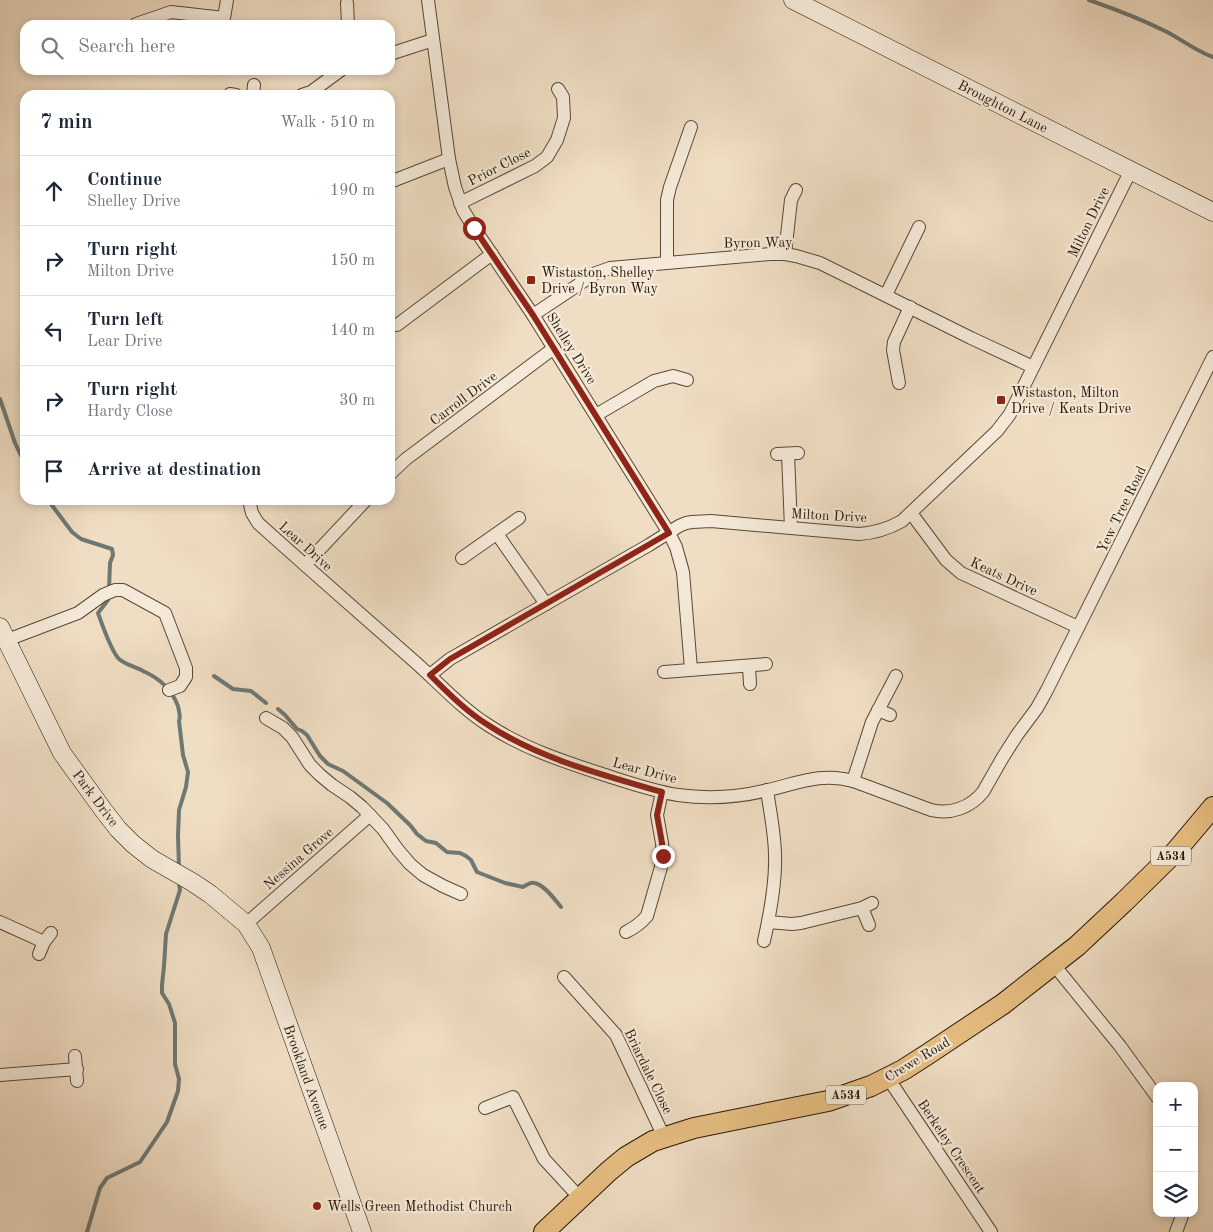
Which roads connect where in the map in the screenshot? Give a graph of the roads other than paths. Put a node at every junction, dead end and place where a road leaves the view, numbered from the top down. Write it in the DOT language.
graph roads {
  1 [pos="227,0"];
  2 [pos="428,0"];
  3 [pos="793,0"];
  4 [pos="347,3"];
  5 [pos="148,20"];
  6 [pos="352,20"];
  7 [pos="433,40"];
  8 [pos="395,52"];
  9 [pos="334,75"];
  10 [pos="314,90"];
  11 [pos="565,94"];
  12 [pos="691,127"];
  13 [pos="449,160"];
  14 [pos="1131,170"];
  15 [pos="395,180"];
  16 [pos="796,190"];
  17 [pos="460,202"];
  18 [pos="1213,212"];
  19 [pos="919,227"];
  20 [pos="492,254"];
  21 [pos="785,254"];
  22 [pos="667,262"];
  23 [pos="886,295"];
  24 [pos="910,307"];
  25 [pos="533,315"];
  26 [pos="396,325"];
  27 [pos="554,348"];
  28 [pos="1213,356"];
  29 [pos="1033,368"];
  30 [pos="900,376"];
  31 [pos="687,380"];
  32 [pos="596,415"];
  33 [pos="787,454"];
  34 [pos="395,469"];
  35 [pos="250,505"];
  36 [pos="361,505"];
  37 [pos="911,513"];
  38 [pos="519,518"];
  39 [pos="791,528"];
  40 [pos="669,533"];
  41 [pos="497,534"];
  42 [pos="462,558"];
  43 [pos="305,565"];
  44 [pos="546,604"];
  45 [pos="1078,628"];
  46 [pos="3,633"];
  47 [pos="766,664"];
  48 [pos="749,666"];
  49 [pos="691,669"];
  50 [pos="664,672"];
  51 [pos="1055,674"];
  52 [pos="430,675"];
  53 [pos="896,676"];
  54 [pos="750,684"];
  55 [pos="169,690"];
  56 [pos="878,710"];
  57 [pos="890,715"];
  58 [pos="266,718"];
  59 [pos="853,781"];
  60 [pos="767,790"];
  61 [pos="662,792"];
  62 [pos="1213,807"];
  63 [pos="370,815"];
  64 [pos="461,894"];
  65 [pos="0,922"];
  66 [pos="768,922"];
  67 [pos="246,924"];
  68 [pos="869,926"];
  69 [pos="633,932"];
  70 [pos="764,941"];
  71 [pos="39,954"];
  72 [pos="1054,965"];
  73 [pos="564,977"];
  74 [pos="75,1056"];
  75 [pos="0,1075"];
  76 [pos="888,1078"];
  77 [pos="1153,1091"];
  78 [pos="485,1108"];
  79 [pos="664,1137"];
  80 [pos="580,1198"];
  81 [pos="1182,1217"];
  82 [pos="988,1228"];
  83 [pos="362,1232"];
  84 [pos="544,1232"];
  85 [pos="975,1232"];
  86 [pos="1176,1232"];
  1 -- 5 [label="street"];
  2 -- 7 [label="street, Shelley Drive"];
  3 -- 14 [label="street, Broughton Lane"];
  4 -- 6 [label="street"];
  7 -- 8 [label="street"];
  7 -- 13 [label="street, Shelley Drive"];
  9 -- 10 [label="street"];
  11 -- 17 [label="street, Prior Close"];
  12 -- 22 [label="street"];
  13 -- 15 [label="street"];
  13 -- 17 [label="street, Shelley Drive"];
  14 -- 18 [label="street, Broughton Lane"];
  14 -- 29 [label="street, Milton Drive"];
  16 -- 21 [label="street"];
  17 -- 20 [label="street, Shelley Drive"];
  19 -- 23 [label="street"];
  20 -- 25 [label="street, Shelley Drive"];
  20 -- 26 [label="street"];
  21 -- 22 [label="street, Byron Way"];
  21 -- 23 [label="street, Byron Way"];
  22 -- 25 [label="street, Byron Way"];
  23 -- 24 [label="street, Byron Way"];
  24 -- 29 [label="street, Byron Way"];
  24 -- 30 [label="street"];
  25 -- 27 [label="street, Shelley Drive"];
  27 -- 32 [label="street, Shelley Drive"];
  27 -- 34 [label="street, Carroll Drive"];
  28 -- 45 [label="street, Yew Tree Road"];
  29 -- 37 [label="street, Milton Drive"];
  31 -- 32 [label="street"];
  32 -- 40 [label="street, Shelley Drive"];
  33 -- 39 [label="street"];
  35 -- 43 [label="street, Lear Drive"];
  36 -- 43 [label="street"];
  37 -- 39 [label="street, Milton Drive"];
  37 -- 45 [label="street, Keats Drive"];
  38 -- 41 [label="street"];
  39 -- 40 [label="street, Milton Drive"];
  40 -- 44 [label="street, Milton Drive"];
  40 -- 49 [label="street, Shelley Drive"];
  41 -- 42 [label="street"];
  41 -- 44 [label="street"];
  43 -- 52 [label="street, Lear Drive"];
  44 -- 52 [label="street, Milton Drive"];
  45 -- 51 [label="street, Yew Tree Road"];
  46 -- 55 [label="street"];
  46 -- 67 [label="street, Park Drive"];
  47 -- 48 [label="street"];
  48 -- 49 [label="street"];
  48 -- 54 [label="street"];
  49 -- 50 [label="street"];
  51 -- 59 [label="street, Lear Drive"];
  52 -- 61 [label="street, Lear Drive"];
  53 -- 56 [label="street"];
  56 -- 57 [label="street"];
  56 -- 59 [label="street"];
  58 -- 63 [label="street"];
  59 -- 60 [label="street, Lear Drive"];
  60 -- 61 [label="street, Lear Drive"];
  60 -- 66 [label="street"];
  61 -- 69 [label="street"];
  62 -- 72 [label="main road, Crewe Road / A534"];
  63 -- 64 [label="street"];
  63 -- 67 [label="street, Nessina Grove"];
  65 -- 71 [label="street"];
  66 -- 68 [label="street"];
  66 -- 70 [label="street"];
  67 -- 83 [label="street, Brookland Avenue"];
  72 -- 76 [label="main road, Crewe Road / A534"];
  72 -- 77 [label="street"];
  73 -- 79 [label="street, Briardale Close"];
  74 -- 75 [label="street"];
  76 -- 79 [label="main road, Crewe Road / A534"];
  76 -- 82 [label="street, Berkeley Crescent"];
  78 -- 80 [label="street"];
  79 -- 80 [label="main road, Crewe Road / A534"];
  80 -- 84 [label="main road, Crewe Road / A534"];
  81 -- 86 [label="street"];
  82 -- 85 [label="street"];
}
